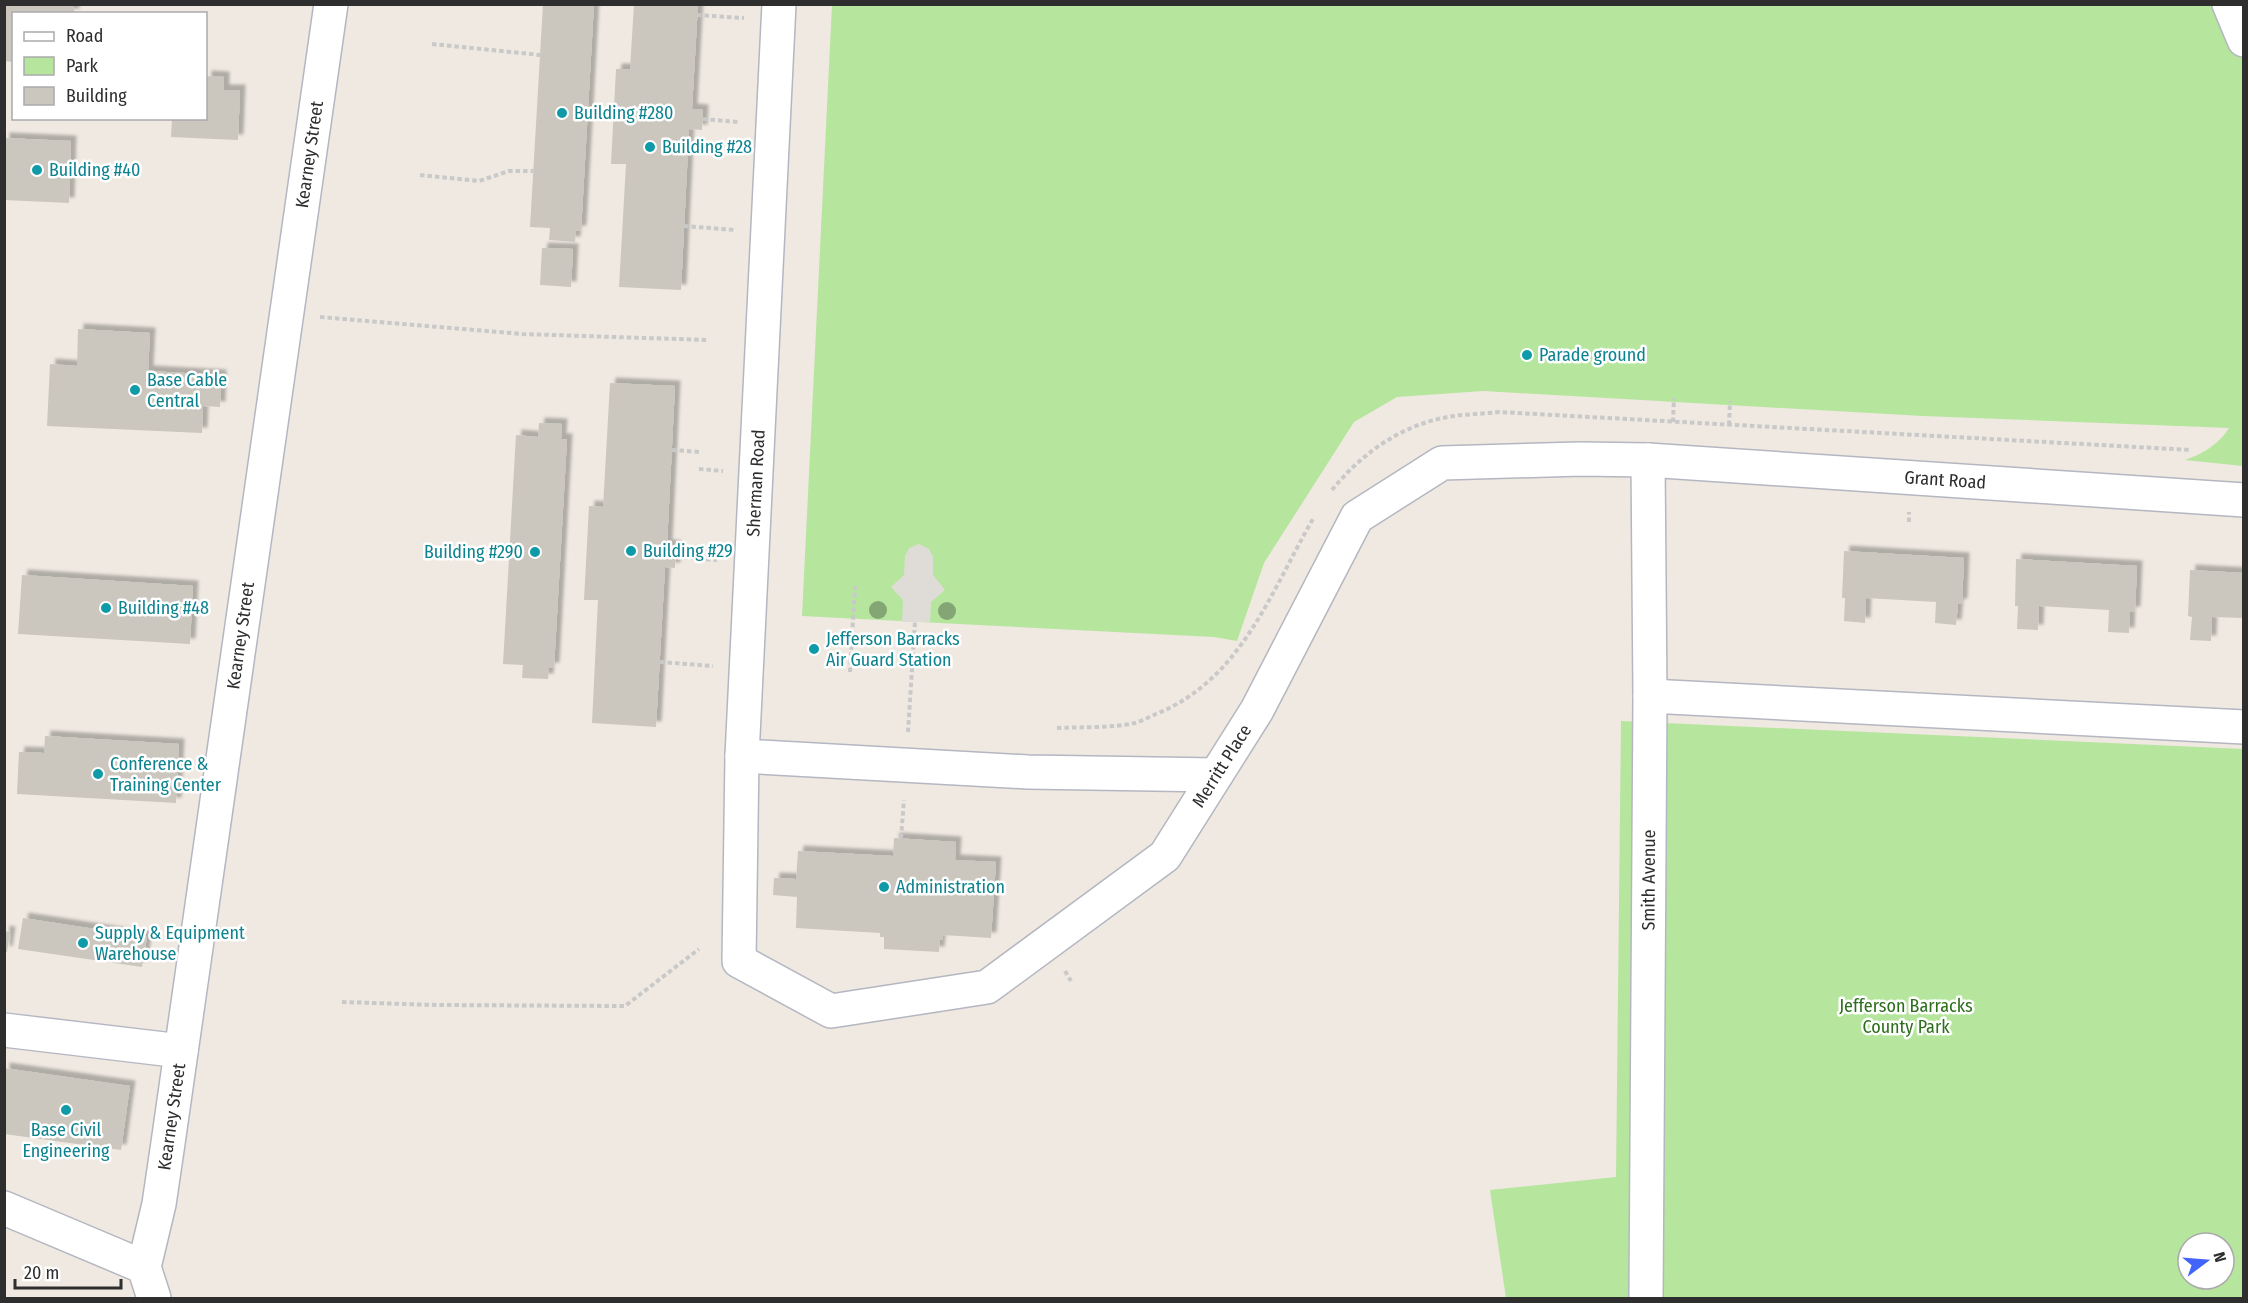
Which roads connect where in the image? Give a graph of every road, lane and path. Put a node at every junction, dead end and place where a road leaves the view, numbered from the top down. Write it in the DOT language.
graph roads {
  1 [pos="331,4"];
  2 [pos="779,4"];
  3 [pos="2229,4"];
  4 [pos="697,15"];
  5 [pos="705,16"];
  6 [pos="2244,40"];
  7 [pos="432,44"];
  8 [pos="540,55"];
  9 [pos="702,119"];
  10 [pos="720,121"];
  11 [pos="533,171"];
  12 [pos="420,175"];
  13 [pos="684,226"];
  14 [pos="693,227"];
  15 [pos="287,314"];
  16 [pos="707,340"];
  17 [pos="1674,398"];
  18 [pos="1730,401"];
  19 [pos="1673,422"];
  20 [pos="1729,425"];
  21 [pos="672,450"];
  22 [pos="700,452"];
  23 [pos="1648,460"];
  24 [pos="2244,500"];
  25 [pos="676,557"];
  26 [pos="693,558"];
  27 [pos="855,586"];
  28 [pos="915,622"];
  29 [pos="660,662"];
  30 [pos="687,664"];
  31 [pos="850,672"];
  32 [pos="1650,696"];
  33 [pos="2244,728"];
  34 [pos="908,738"];
  35 [pos="742,756"];
  36 [pos="1216,775"];
  37 [pos="904,800"];
  38 [pos="901,838"];
  39 [pos="699,949"];
  40 [pos="739,961"];
  41 [pos="342,1002"];
  42 [pos="4,1030"];
  43 [pos="181,1051"];
  44 [pos="4,1208"];
  45 [pos="144,1267"];
  46 [pos="154,1299"];
  47 [pos="1646,1299"];
  1 -- 15 [label="street, Kearney Street"];
  2 -- 35 [label="street, Sherman Road"];
  3 -- 6 [label="street"];
  4 -- 5 [label="path"];
  7 -- 8 [label="path"];
  9 -- 10 [label="path"];
  11 -- 12 [label="path"];
  13 -- 14 [label="path"];
  15 -- 16 [label="path"];
  15 -- 43 [label="street, Kearney Street"];
  17 -- 19 [label="path"];
  18 -- 20 [label="path"];
  21 -- 22 [label="path"];
  23 -- 24 [label="street, Grant Road"];
  23 -- 32 [label="street, Smith Avenue"];
  23 -- 36 [label="street, Merritt Place"];
  25 -- 26 [label="path"];
  27 -- 31 [label="path"];
  28 -- 34 [label="path"];
  29 -- 30 [label="path"];
  32 -- 33 [label="street"];
  32 -- 47 [label="street, Smith Avenue"];
  35 -- 36 [label="street"];
  35 -- 40 [label="street, Sherman Road"];
  36 -- 40 [label="street, Merritt Place"];
  37 -- 38 [label="path"];
  39 -- 41 [label="path"];
  42 -- 43 [label="street"];
  43 -- 45 [label="street, Kearney Street"];
  44 -- 45 [label="street"];
  45 -- 46 [label="street"];
}
